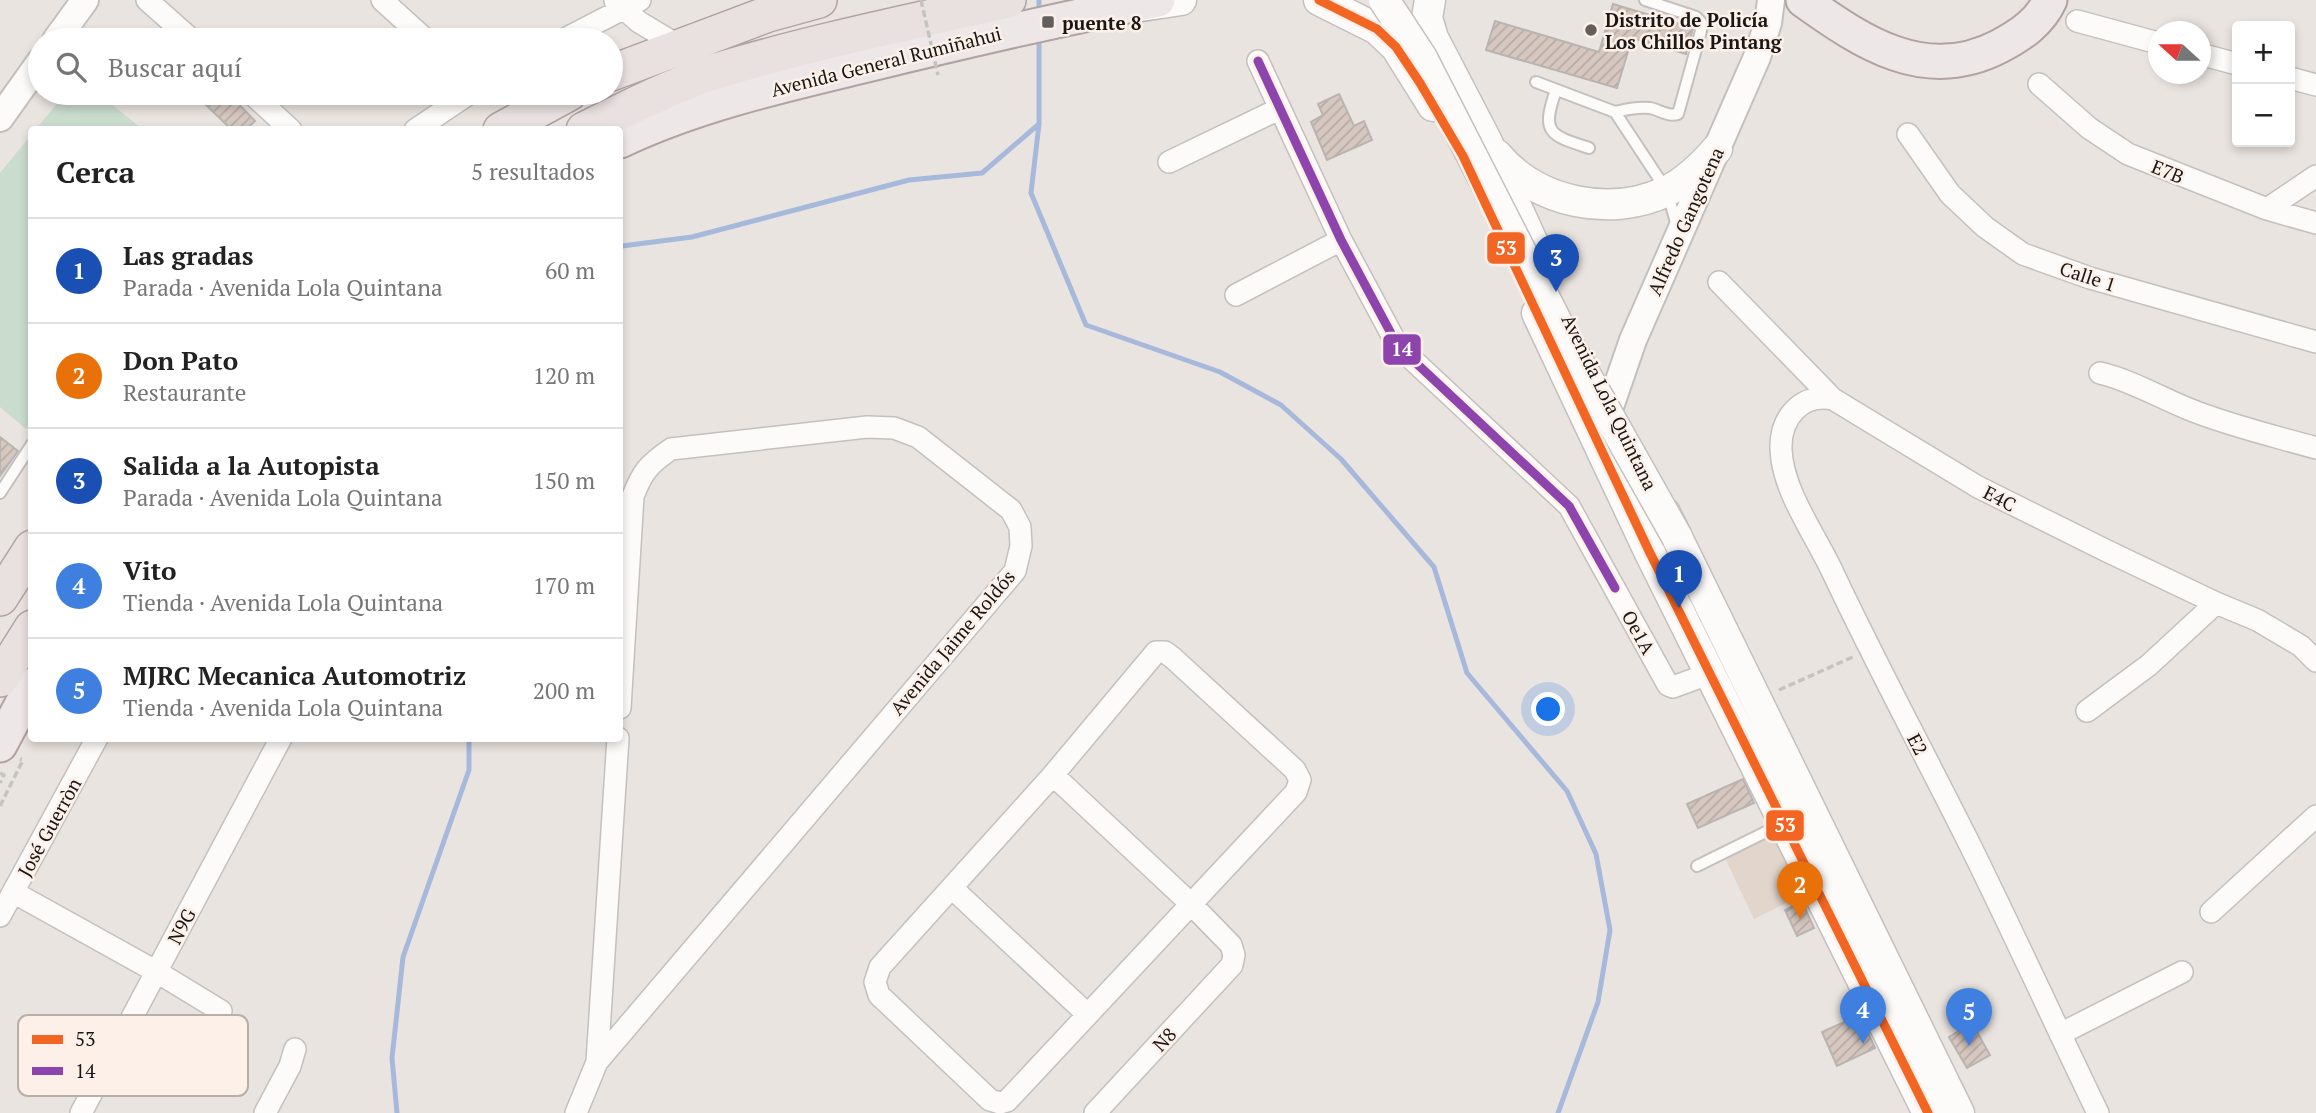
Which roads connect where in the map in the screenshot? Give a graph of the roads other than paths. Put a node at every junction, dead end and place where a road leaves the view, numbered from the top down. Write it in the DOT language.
graph roads {
  1 [pos="85,0"];
  2 [pos="147,0"];
  3 [pos="382,0"];
  4 [pos="819,0"];
  5 [pos="1158,0"];
  6 [pos="1181,0"];
  7 [pos="1319,0"];
  8 [pos="1384,0"];
  9 [pos="1430,0"];
  10 [pos="1645,0"];
  11 [pos="1772,0"];
  12 [pos="1803,0"];
  13 [pos="2050,0"];
  14 [pos="626,3"];
  15 [pos="1040,16"];
  16 [pos="2077,21"];
  17 [pos="65,28"];
  18 [pos="178,28"];
  19 [pos="413,28"];
  20 [pos="583,28"];
  21 [pos="2148,40"];
  22 [pos="679,46"];
  23 [pos="2211,57"];
  24 [pos="1258,61"];
  25 [pos="2232,63"];
  26 [pos="623,68"];
  27 [pos="28,79"];
  28 [pos="2295,79"];
  29 [pos="1536,82"];
  30 [pos="2039,84"];
  31 [pos="2316,85"];
  32 [pos="1556,90"];
  33 [pos="264,105"];
  34 [pos="452,105"];
  35 [pos="547,105"];
  36 [pos="1279,109"];
  37 [pos="1615,112"];
  38 [pos="0,118"];
  39 [pos="287,126"];
  40 [pos="421,126"];
  41 [pos="508,126"];
  42 [pos="592,126"];
  43 [pos="1908,134"];
  44 [pos="623,140"];
  45 [pos="1486,140"];
  46 [pos="1589,148"];
  47 [pos="1717,149"];
  48 [pos="1169,162"];
  49 [pos="2316,176"];
  50 [pos="1667,191"];
  51 [pos="2267,209"];
  52 [pos="2316,223"];
  53 [pos="1679,232"];
  54 [pos="1341,240"];
  55 [pos="1719,282"];
  56 [pos="1236,295"];
  57 [pos="2316,342"];
  58 [pos="2100,373"];
  59 [pos="1833,399"];
  60 [pos="1611,402"];
  61 [pos="1598,443"];
  62 [pos="2316,448"];
  63 [pos="28,450"];
  64 [pos="0,492"];
  65 [pos="1677,537"];
  66 [pos="28,554"];
  67 [pos="0,598"];
  68 [pos="2216,603"];
  69 [pos="28,634"];
  70 [pos="623,659"];
  71 [pos="2316,661"];
  72 [pos="1711,673"];
  73 [pos="0,679"];
  74 [pos="28,695"];
  75 [pos="2087,711"];
  76 [pos="95,742"];
  77 [pos="280,742"];
  78 [pos="618,742"];
  79 [pos="6,750"];
  80 [pos="1053,775"];
  81 [pos="2316,816"];
  82 [pos="1785,823"];
  83 [pos="1697,866"];
  84 [pos="952,888"];
  85 [pos="13,892"];
  86 [pos="1191,904"];
  87 [pos="2211,912"];
  88 [pos="0,916"];
  89 [pos="157,972"];
  90 [pos="2182,972"];
  91 [pos="221,1011"];
  92 [pos="1087,1014"];
  93 [pos="134,1015"];
  94 [pos="2060,1034"];
  95 [pos="295,1049"];
  96 [pos="597,1062"];
  97 [pos="89,1096"];
  98 [pos="80,1113"];
  99 [pos="265,1113"];
  100 [pos="576,1113"];
  101 [pos="1095,1113"];
  102 [pos="1928,1113"];
  103 [pos="1959,1113"];
  104 [pos="2098,1113"];
  1 -- 17 [label="street"];
  2 -- 18 [label="street"];
  3 -- 19 [label="street"];
  4 -- 22 [label="highway"];
  5 -- 15 [label="main road, Avenida General Rumiñahui"];
  6 -- 15 [label="main road"];
  7 -- 61 [label="main road, Avenida Lola Quintana"];
  8 -- 65 [label="main road, Avenida Lola Quintana, bridge"];
  9 -- 45 [label="main road, Avenida Lola Quintana"];
  10 -- 37 [label="lane"];
  11 -- 47 [label="street, Alfredo Gangotena"];
  12 -- 13 [label="main road"];
  14 -- 20 [label="street"];
  14 -- 22 [label="street"];
  15 -- 42 [label="highway"];
  15 -- 44 [label="main road, Avenida General Rumiñahui"];
  16 -- 21 [label="street"];
  22 -- 26 [label="highway"];
  23 -- 25 [label="street"];
  24 -- 36 [label="street, Oe1A"];
  27 -- 38 [label="street"];
  28 -- 31 [label="street"];
  29 -- 32 [label="lane"];
  30 -- 51 [label="street, E7B"];
  32 -- 37 [label="lane"];
  32 -- 46 [label="lane"];
  33 -- 39 [label="street"];
  34 -- 40 [label="street"];
  35 -- 41 [label="highway"];
  36 -- 48 [label="street"];
  36 -- 54 [label="street, Oe1A"];
  37 -- 50 [label="lane"];
  43 -- 57 [label="street, Calle 1"];
  45 -- 50 [label="main road"];
  45 -- 60 [label="main road, Avenida Lola Quintana"];
  47 -- 50 [label="main road"];
  47 -- 53 [label="street, Alfredo Gangotena"];
  49 -- 51 [label="street"];
  50 -- 53 [label="lane"];
  51 -- 52 [label="street, E7B"];
  53 -- 60 [label="street, Alfredo Gangotena"];
  54 -- 56 [label="street"];
  54 -- 72 [label="street, Oe1A"];
  55 -- 59 [label="street, E4C"];
  58 -- 62 [label="street"];
  59 -- 68 [label="street, E4C"];
  59 -- 94 [label="street, E2"];
  60 -- 61 [label="street, Alfredo Gangotena"];
  60 -- 65 [label="main road, Avenida Lola Quintana"];
  61 -- 72 [label="main road, Avenida Lola Quintana"];
  63 -- 64 [label="lane"];
  65 -- 103 [label="main road, Avenida Lola Quintana"];
  66 -- 67 [label="highway"];
  68 -- 71 [label="street, E4C"];
  68 -- 75 [label="street"];
  69 -- 73 [label="highway"];
  70 -- 96 [label="street, Avenida Jaime Roldós"];
  72 -- 82 [label="main road, Avenida Lola Quintana"];
  74 -- 79 [label="main road"];
  76 -- 85 [label="street, José Guerròn"];
  77 -- 89 [label="street, N9G"];
  78 -- 96 [label="street, Avenida Jaime Roldós"];
  80 -- 84 [label="street"];
  80 -- 86 [label="street"];
  80 -- 86 [label="street"];
  81 -- 87 [label="street"];
  82 -- 83 [label="lane"];
  82 -- 102 [label="main road, Avenida Lola Quintana"];
  84 -- 92 [label="street"];
  84 -- 92 [label="street"];
  85 -- 88 [label="street, José Guerròn"];
  85 -- 89 [label="street"];
  86 -- 92 [label="street"];
  86 -- 101 [label="street, N8"];
  89 -- 91 [label="street"];
  89 -- 93 [label="street, N9G"];
  90 -- 94 [label="street"];
  94 -- 104 [label="street, E2"];
  95 -- 99 [label="street"];
  96 -- 100 [label="street, Avenida Jaime Roldós"];
  97 -- 98 [label="street, N9G"];
}
